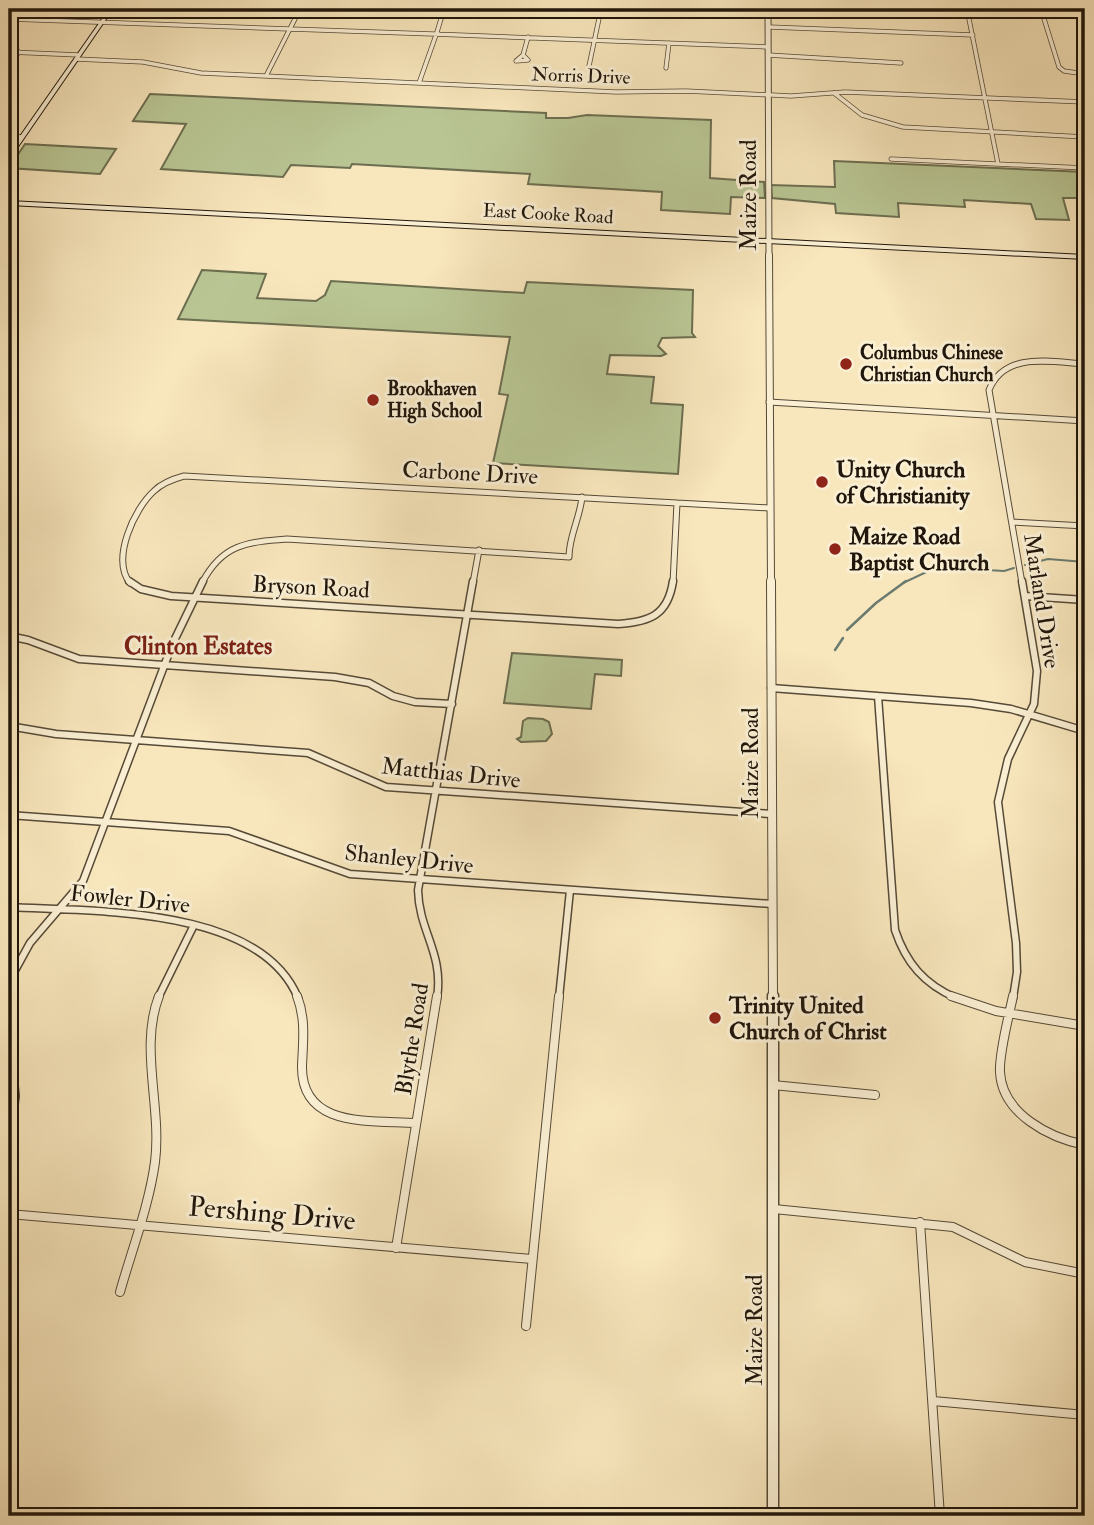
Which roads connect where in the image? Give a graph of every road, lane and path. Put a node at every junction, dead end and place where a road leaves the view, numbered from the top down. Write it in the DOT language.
graph roads {
  1 [pos="111,9"];
  2 [pos="300,9"];
  3 [pos="444,9"];
  4 [pos="601,9"];
  5 [pos="768,9"];
  6 [pos="967,9"];
  7 [pos="1041,9"];
  8 [pos="9,19"];
  9 [pos="101,22"];
  10 [pos="769,27"];
  11 [pos="291,28"];
  12 [pos="436,34"];
  13 [pos="972,35"];
  14 [pos="528,37"];
  15 [pos="594,40"];
  16 [pos="669,43"];
  17 [pos="768,47"];
  18 [pos="9,52"];
  19 [pos="19,52"];
  20 [pos="523,55"];
  21 [pos="768,55"];
  22 [pos="78,57"];
  23 [pos="901,63"];
  24 [pos="9,65"];
  25 [pos="589,66"];
  26 [pos="666,68"];
  27 [pos="1085,74"];
  28 [pos="266,76"];
  29 [pos="419,83"];
  30 [pos="834,93"];
  31 [pos="769,95"];
  32 [pos="986,97"];
  33 [pos="1085,102"];
  34 [pos="992,132"];
  35 [pos="9,136"];
  36 [pos="22,136"];
  37 [pos="1085,137"];
  38 [pos="9,156"];
  39 [pos="891,159"];
  40 [pos="998,164"];
  41 [pos="1085,168"];
  42 [pos="9,203"];
  43 [pos="768,241"];
  44 [pos="1085,257"];
  45 [pos="1085,364"];
  46 [pos="769,402"];
  47 [pos="994,416"];
  48 [pos="1085,421"];
  49 [pos="170,479"];
  50 [pos="582,497"];
  51 [pos="677,502"];
  52 [pos="769,508"];
  53 [pos="1012,522"];
  54 [pos="1085,526"];
  55 [pos="479,550"];
  56 [pos="1025,596"];
  57 [pos="195,598"];
  58 [pos="1085,600"];
  59 [pos="467,614"];
  60 [pos="9,636"];
  61 [pos="164,665"];
  62 [pos="771,688"];
  63 [pos="878,696"];
  64 [pos="452,704"];
  65 [pos="1029,714"];
  66 [pos="9,726"];
  67 [pos="1085,731"];
  68 [pos="137,740"];
  69 [pos="436,791"];
  70 [pos="771,814"];
  71 [pos="9,816"];
  72 [pos="106,822"];
  73 [pos="419,880"];
  74 [pos="570,890"];
  75 [pos="772,904"];
  76 [pos="9,907"];
  77 [pos="59,911"];
  78 [pos="194,925"];
  79 [pos="9,991"];
  80 [pos="1009,1012"];
  81 [pos="1085,1026"];
  82 [pos="9,1036"];
  83 [pos="772,1086"];
  84 [pos="875,1095"];
  85 [pos="416,1123"];
  86 [pos="9,1142"];
  87 [pos="1085,1145"];
  88 [pos="774,1209"];
  89 [pos="9,1214"];
  90 [pos="920,1222"];
  91 [pos="140,1225"];
  92 [pos="396,1248"];
  93 [pos="532,1259"];
  94 [pos="1085,1274"];
  95 [pos="120,1292"];
  96 [pos="526,1326"];
  97 [pos="933,1401"];
  98 [pos="1085,1415"];
  99 [pos="773,1516"];
  100 [pos="940,1516"];
  1 -- 9 [label="main road"];
  2 -- 11 [label="street"];
  3 -- 12 [label="street"];
  4 -- 15 [label="street"];
  5 -- 10 [label="street, Maize Road"];
  6 -- 13 [label="street"];
  7 -- 27 [label="street"];
  8 -- 9 [label="street"];
  9 -- 11 [label="street"];
  9 -- 22 [label="main road"];
  10 -- 13 [label="street"];
  10 -- 17 [label="street, Maize Road"];
  11 -- 12 [label="street"];
  11 -- 28 [label="street"];
  12 -- 14 [label="street"];
  12 -- 29 [label="street"];
  13 -- 32 [label="street"];
  14 -- 15 [label="street"];
  14 -- 20 [label="street"];
  15 -- 16 [label="street"];
  15 -- 25 [label="street"];
  16 -- 17 [label="street"];
  16 -- 26 [label="street"];
  17 -- 21 [label="street, Maize Road"];
  18 -- 19 [label="street, Norris Drive"];
  19 -- 22 [label="street, Norris Drive"];
  19 -- 24 [label="street"];
  21 -- 23 [label="street"];
  21 -- 31 [label="street, Maize Road"];
  22 -- 28 [label="street, Norris Drive"];
  22 -- 36 [label="main road"];
  28 -- 29 [label="street, Norris Drive"];
  29 -- 31 [label="street, Norris Drive"];
  30 -- 31 [label="street, Norris Drive"];
  30 -- 32 [label="street, Norris Drive"];
  30 -- 34 [label="street"];
  31 -- 43 [label="street, Maize Road"];
  32 -- 33 [label="street, Norris Drive"];
  32 -- 34 [label="street"];
  34 -- 37 [label="street"];
  34 -- 40 [label="street"];
  35 -- 36 [label="street"];
  36 -- 38 [label="main road"];
  39 -- 40 [label="street"];
  40 -- 41 [label="street"];
  42 -- 43 [label="main road, East Cooke Road"];
  43 -- 44 [label="main road, East Cooke Road"];
  43 -- 46 [label="street, Maize Road"];
  45 -- 47 [label="street, Marland Drive"];
  46 -- 47 [label="street"];
  46 -- 52 [label="street, Maize Road"];
  47 -- 48 [label="street"];
  47 -- 53 [label="street, Marland Drive"];
  49 -- 50 [label="street, Carbone Drive"];
  49 -- 57 [label="street, Bryson Road"];
  50 -- 51 [label="street, Carbone Drive"];
  50 -- 55 [label="street"];
  51 -- 52 [label="street, Carbone Drive"];
  51 -- 59 [label="street, Bryson Road"];
  52 -- 62 [label="street, Maize Road"];
  53 -- 54 [label="street"];
  53 -- 56 [label="street, Marland Drive"];
  55 -- 57 [label="street"];
  55 -- 59 [label="street, Blythe Road"];
  56 -- 58 [label="street"];
  56 -- 65 [label="street, Marland Drive"];
  57 -- 59 [label="street, Bryson Road"];
  57 -- 61 [label="street"];
  59 -- 64 [label="street, Blythe Road"];
  60 -- 61 [label="street"];
  61 -- 64 [label="street"];
  61 -- 68 [label="street"];
  62 -- 63 [label="street"];
  62 -- 70 [label="street, Maize Road"];
  63 -- 65 [label="street"];
  63 -- 80 [label="street"];
  64 -- 69 [label="street, Blythe Road"];
  65 -- 67 [label="street"];
  65 -- 80 [label="street, Marland Drive"];
  66 -- 68 [label="street, Matthias Drive"];
  68 -- 69 [label="street, Matthias Drive"];
  68 -- 72 [label="street"];
  69 -- 70 [label="street, Matthias Drive"];
  69 -- 73 [label="street, Blythe Road"];
  70 -- 75 [label="street, Maize Road"];
  71 -- 72 [label="street, Shanley Drive"];
  72 -- 73 [label="street, Shanley Drive"];
  72 -- 77 [label="street"];
  73 -- 74 [label="street, Shanley Drive"];
  73 -- 85 [label="street, Blythe Road"];
  74 -- 75 [label="street, Shanley Drive"];
  74 -- 93 [label="street"];
  75 -- 83 [label="street, Maize Road"];
  76 -- 77 [label="street, Fowler Drive"];
  77 -- 78 [label="street, Fowler Drive"];
  77 -- 79 [label="street"];
  78 -- 85 [label="street, Fowler Drive"];
  78 -- 91 [label="street"];
  80 -- 81 [label="street"];
  80 -- 87 [label="street, Marland Drive"];
  82 -- 86 [label="street"];
  83 -- 84 [label="street"];
  83 -- 88 [label="street, Maize Road"];
  85 -- 92 [label="street, Blythe Road"];
  88 -- 90 [label="street"];
  88 -- 99 [label="street, Maize Road"];
  89 -- 91 [label="street, Pershing Drive"];
  90 -- 94 [label="street"];
  90 -- 97 [label="street"];
  91 -- 92 [label="street, Pershing Drive"];
  91 -- 95 [label="street"];
  92 -- 93 [label="street, Pershing Drive"];
  93 -- 96 [label="street"];
  97 -- 98 [label="street"];
  97 -- 100 [label="street"];
}
